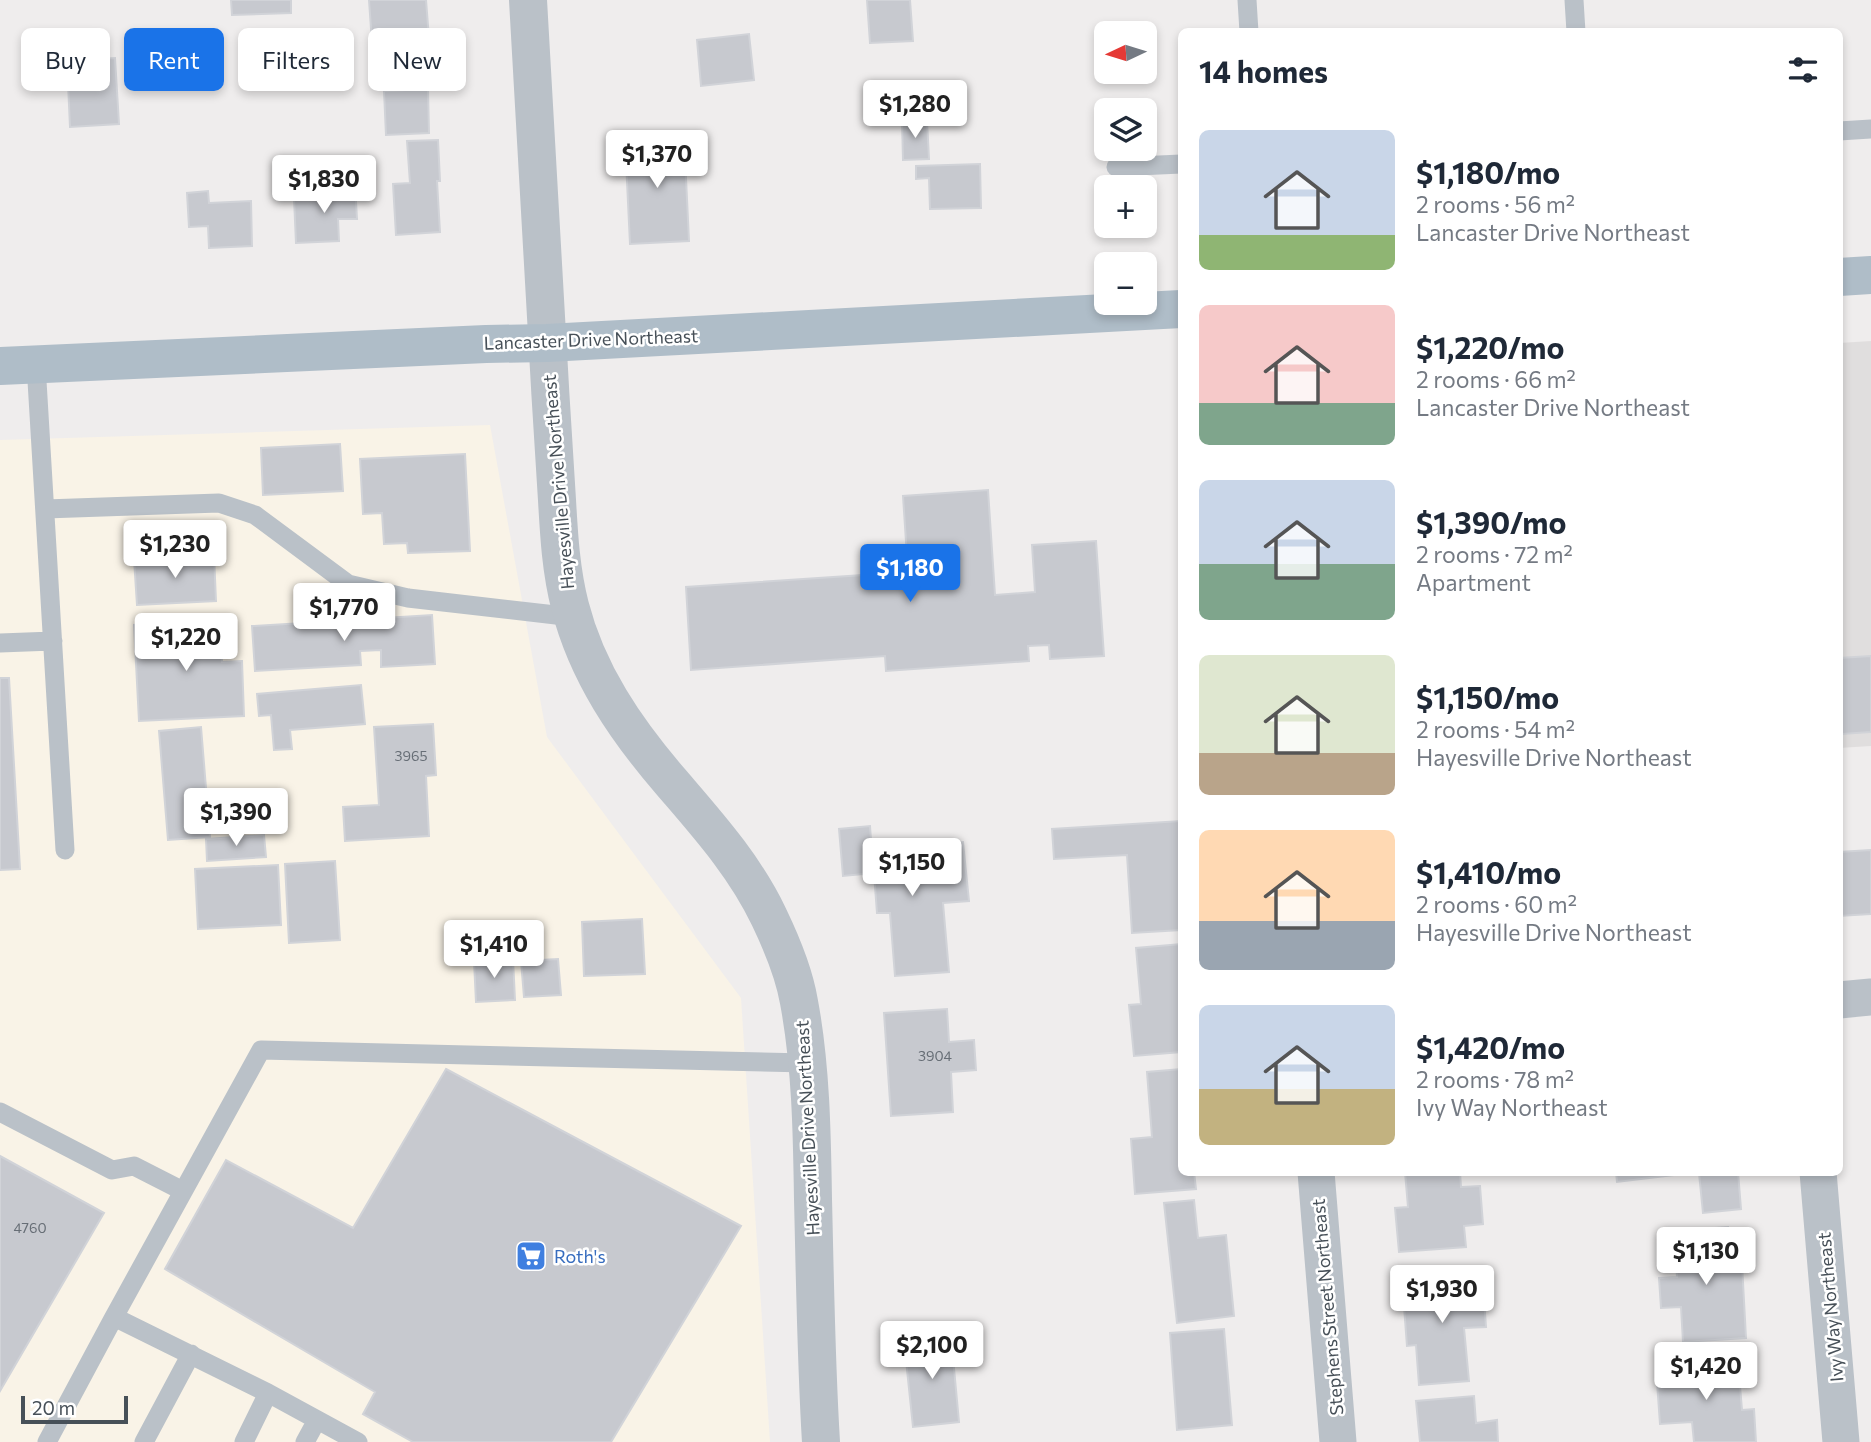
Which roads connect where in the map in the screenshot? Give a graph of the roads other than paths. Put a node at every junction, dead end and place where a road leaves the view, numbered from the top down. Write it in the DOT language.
graph roads {
  1 [pos="528,0"];
  2 [pos="1247,0"];
  3 [pos="1574,0"];
  4 [pos="1249,28"];
  5 [pos="1576,28"];
  6 [pos="1871,129"];
  7 [pos="1843,131"];
  8 [pos="1178,164"];
  9 [pos="1116,167"];
  10 [pos="1871,275"];
  11 [pos="1843,277"];
  12 [pos="1178,309"];
  13 [pos="547,343"];
  14 [pos="18,365"];
  15 [pos="45,509"];
  16 [pos="573,617"];
  17 [pos="53,641"];
  18 [pos="0,643"];
  19 [pos="65,850"];
  20 [pos="1871,997"];
  21 [pos="1843,1000"];
  22 [pos="807,1063"];
  23 [pos="0,1112"];
  24 [pos="1316,1176"];
  25 [pos="1818,1176"];
  26 [pos="183,1191"];
  27 [pos="114,1317"];
  28 [pos="191,1354"];
  29 [pos="268,1393"];
  30 [pos="317,1420"];
  31 [pos="47,1442"];
  32 [pos="144,1442"];
  33 [pos="244,1442"];
  34 [pos="305,1442"];
  35 [pos="358,1442"];
  36 [pos="821,1442"];
  37 [pos="1338,1442"];
  38 [pos="1842,1442"];
  1 -- 13 [label="street, Hayesville Drive Northeast"];
  2 -- 4 [label="lane"];
  3 -- 5 [label="lane"];
  6 -- 7 [label="lane"];
  8 -- 9 [label="lane"];
  10 -- 11 [label="main road"];
  12 -- 13 [label="main road, Lancaster Drive Northeast"];
  13 -- 14 [label="main road, Lancaster Drive Northeast"];
  13 -- 16 [label="street, Hayesville Drive Northeast"];
  14 -- 15 [label="lane"];
  15 -- 16 [label="lane"];
  15 -- 17 [label="lane"];
  16 -- 22 [label="street, Hayesville Drive Northeast"];
  17 -- 18 [label="lane"];
  17 -- 19 [label="lane"];
  20 -- 21 [label="street"];
  22 -- 26 [label="lane"];
  22 -- 36 [label="street, Hayesville Drive Northeast"];
  23 -- 26 [label="lane"];
  24 -- 37 [label="street, Stephens Street Northeast"];
  25 -- 38 [label="street, Ivy Way Northeast"];
  26 -- 27 [label="lane"];
  27 -- 28 [label="lane"];
  27 -- 31 [label="lane"];
  28 -- 29 [label="lane"];
  28 -- 32 [label="lane"];
  29 -- 30 [label="lane"];
  29 -- 33 [label="lane"];
  30 -- 34 [label="lane"];
  30 -- 35 [label="lane"];
}
